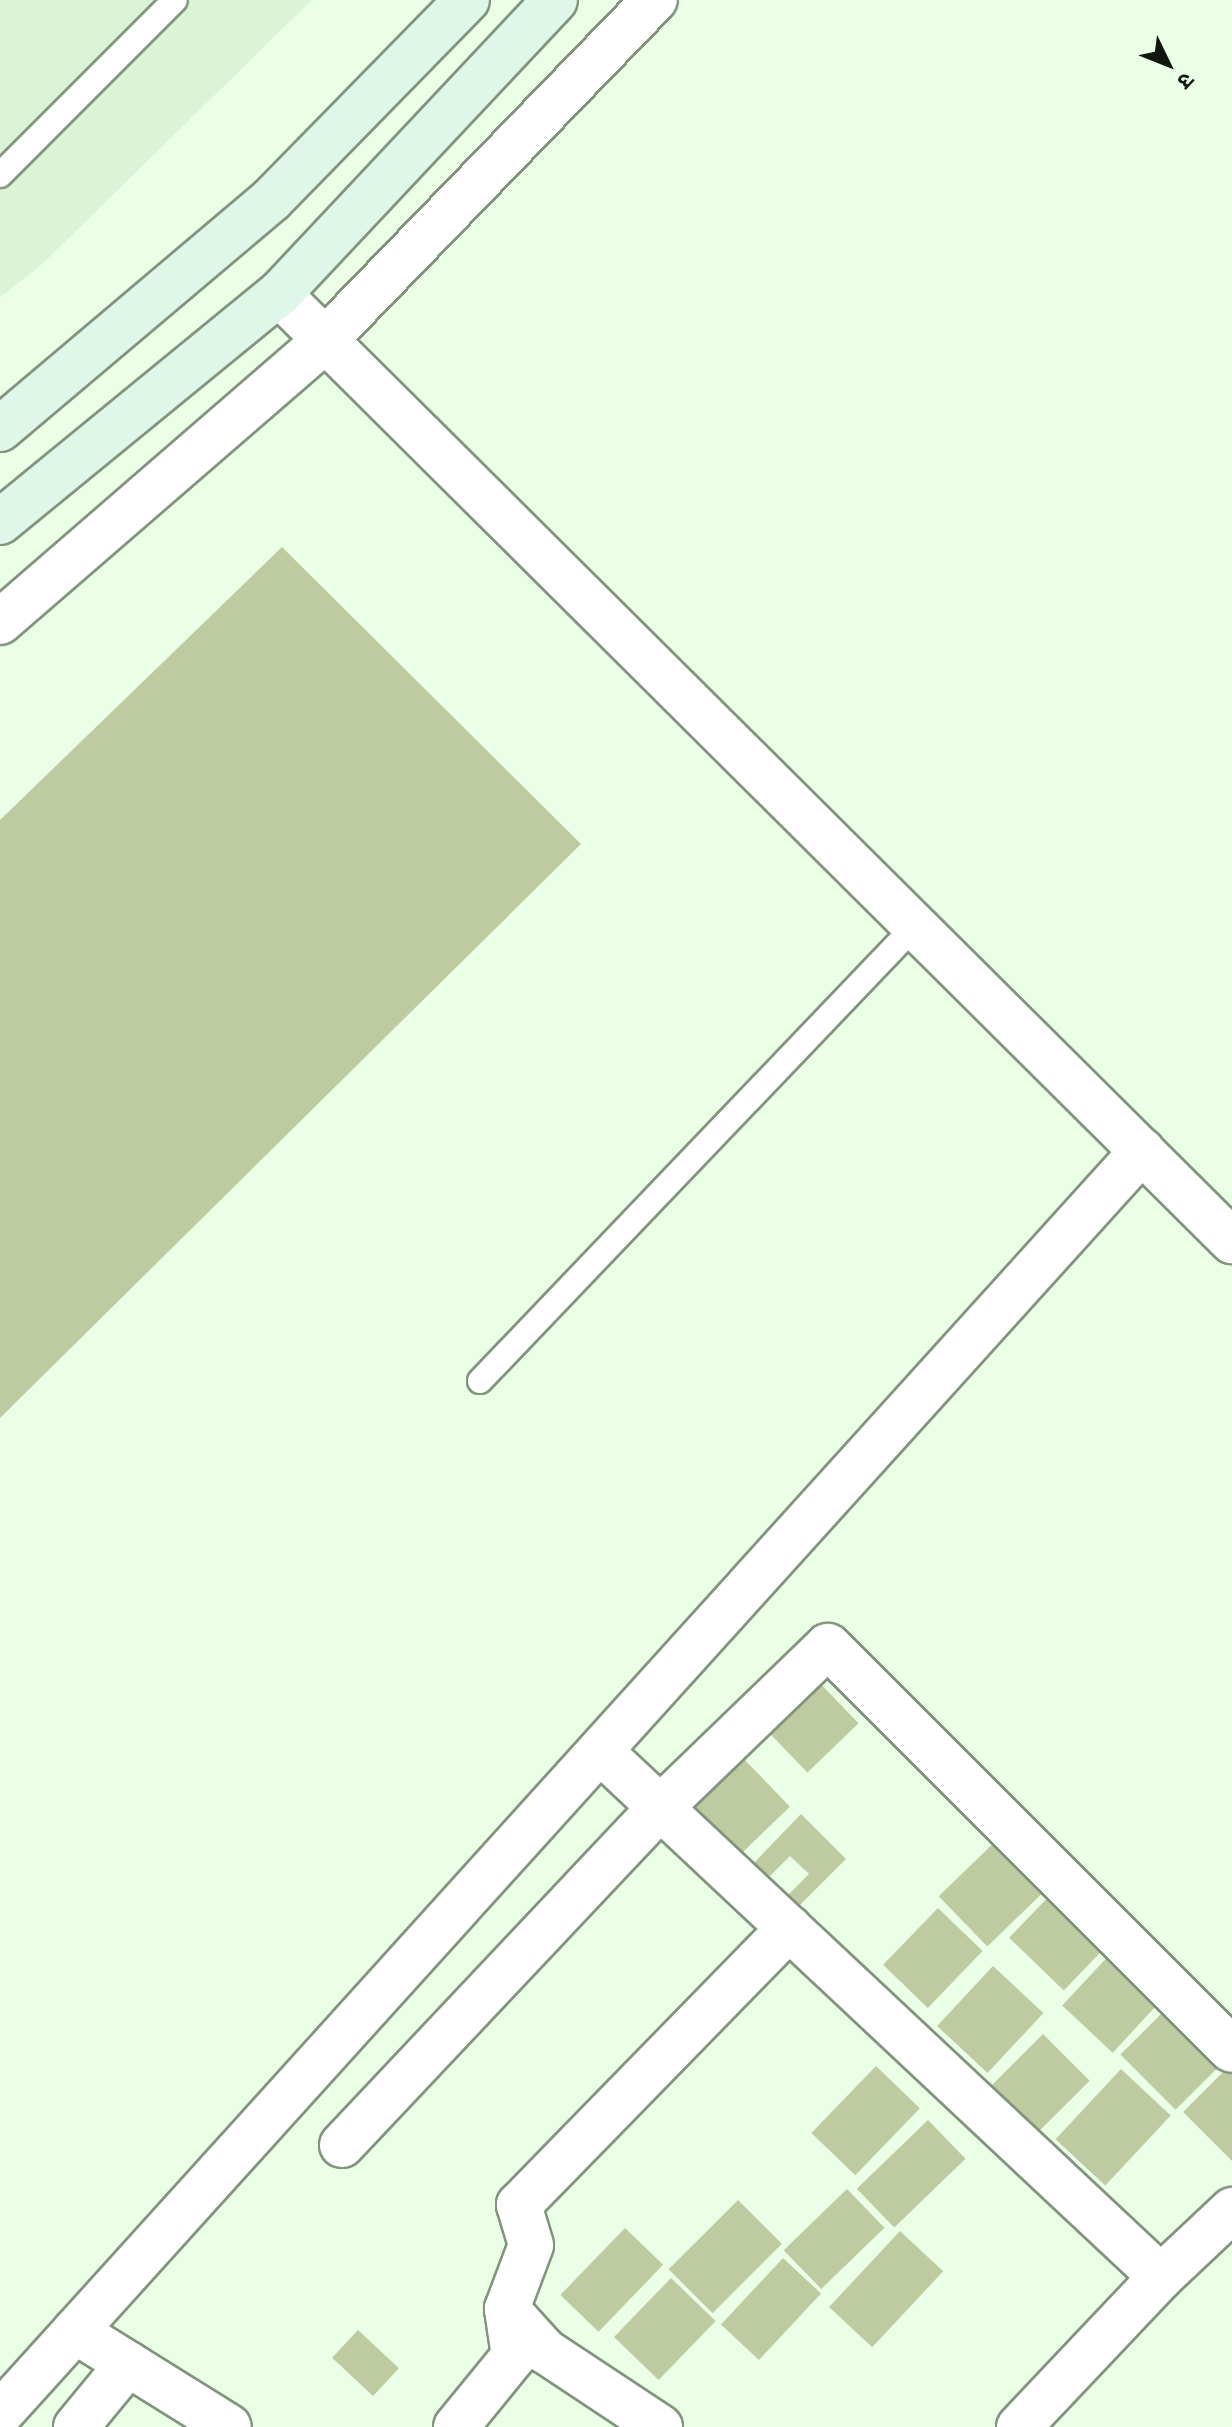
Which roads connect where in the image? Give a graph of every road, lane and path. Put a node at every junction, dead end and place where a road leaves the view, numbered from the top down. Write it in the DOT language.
graph roads {
  1 [pos="175,0"];
  2 [pos="467,0"];
  3 [pos="555,0"];
  4 [pos="655,0"];
  5 [pos="0,175"];
  6 [pos="279,294"];
  7 [pos="325,340"];
  8 [pos="0,429"];
  9 [pos="0,522"];
  10 [pos="0,622"];
  11 [pos="915,926"];
  12 [pos="1142,1151"];
  13 [pos="1232,1241"];
  14 [pos="480,1381"];
  15 [pos="600,1751"];
  16 [pos="660,1808"];
  17 [pos="789,1928"];
  18 [pos="1232,2050"];
  19 [pos="342,2145"];
  20 [pos="1232,2210"];
  21 [pos="1161,2277"];
  22 [pos="507,2309"];
  23 [pos="75,2331"];
  24 [pos="128,2364"];
  25 [pos="0,2414"];
  26 [pos="76,2427"];
  27 [pos="229,2427"];
  28 [pos="456,2427"];
  29 [pos="660,2427"];
  30 [pos="1019,2427"];
  1 -- 5 [label="lane"];
  2 -- 8 [label="main road"];
  3 -- 6 [label="main road"];
  4 -- 7 [label="street"];
  6 -- 7 [label="street"];
  6 -- 9 [label="main road"];
  7 -- 10 [label="street"];
  7 -- 11 [label="street"];
  11 -- 12 [label="street"];
  11 -- 14 [label="lane"];
  12 -- 13 [label="street"];
  12 -- 15 [label="street"];
  15 -- 16 [label="street"];
  15 -- 23 [label="street"];
  16 -- 17 [label="street"];
  16 -- 18 [label="street"];
  16 -- 19 [label="street"];
  17 -- 21 [label="street"];
  17 -- 22 [label="street"];
  20 -- 21 [label="street"];
  21 -- 30 [label="street"];
  22 -- 28 [label="street"];
  22 -- 29 [label="street"];
  23 -- 24 [label="street"];
  23 -- 25 [label="street"];
  24 -- 26 [label="street"];
  24 -- 27 [label="street"];
}
